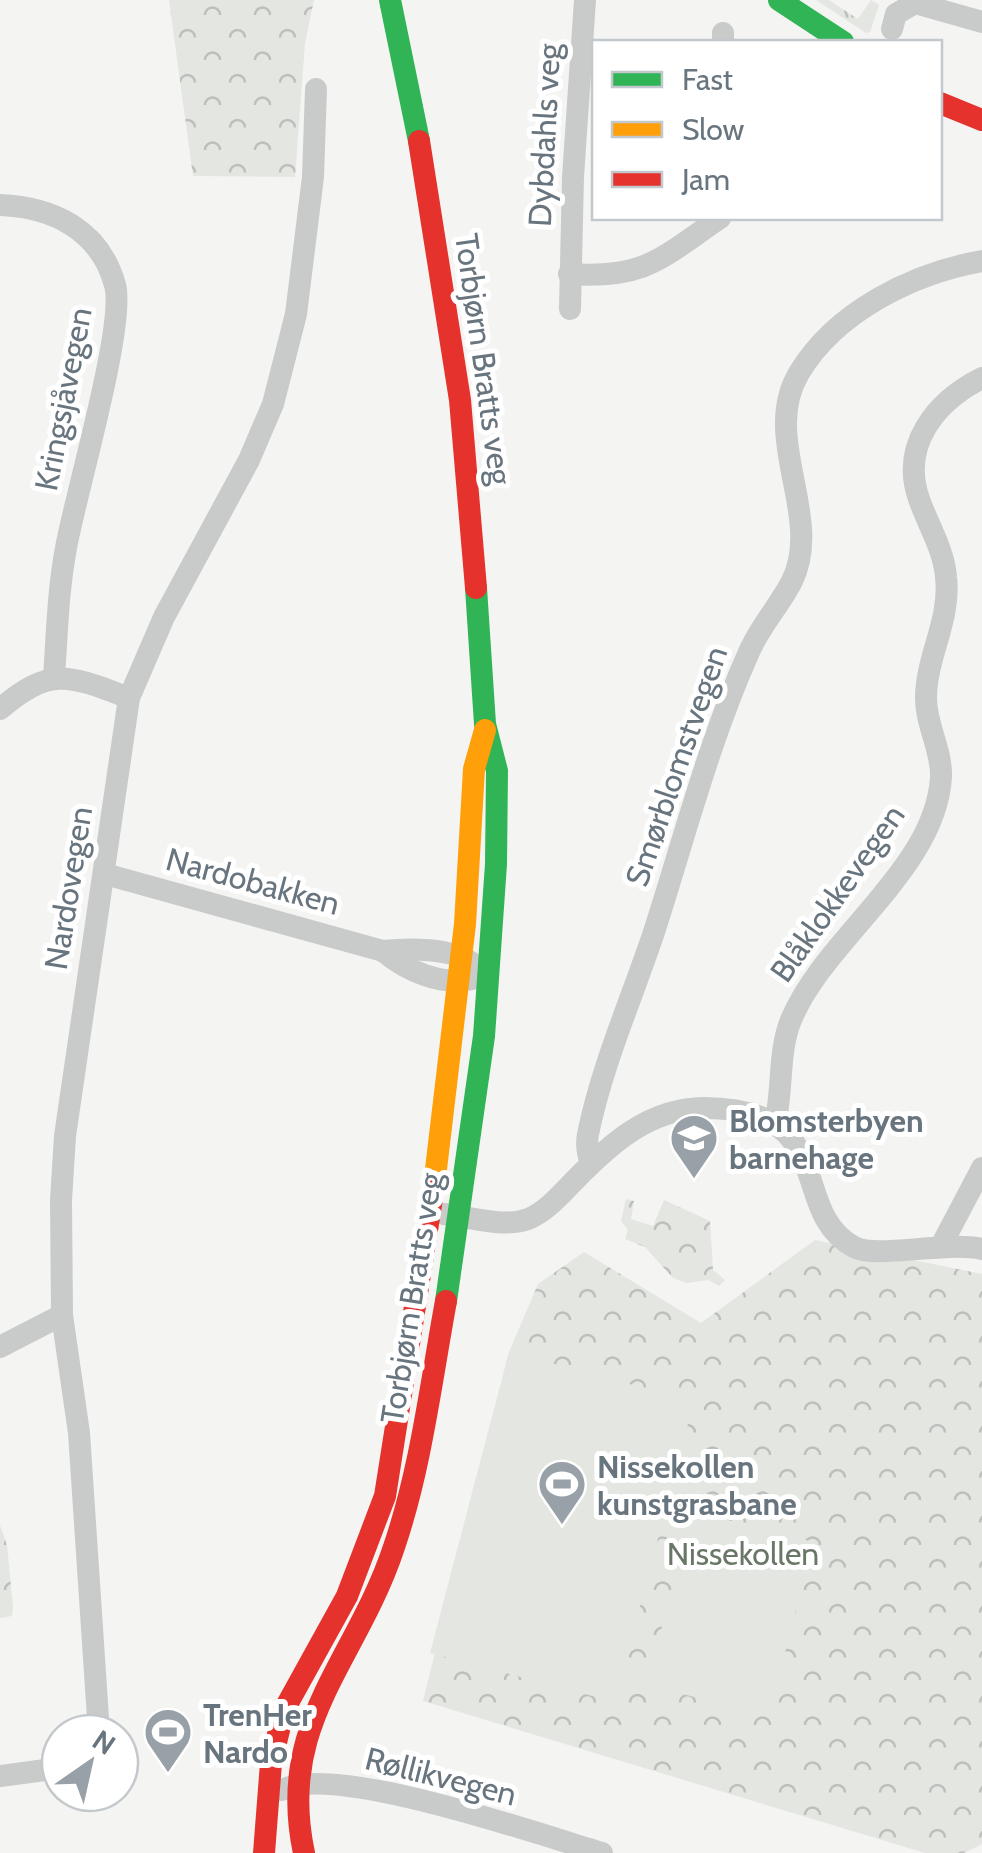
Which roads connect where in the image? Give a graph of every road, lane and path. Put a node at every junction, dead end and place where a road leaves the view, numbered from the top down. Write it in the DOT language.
graph roads {
  1 [pos="390,0"];
  2 [pos="584,0"];
  3 [pos="779,0"];
  4 [pos="982,22"];
  5 [pos="892,29"];
  6 [pos="841,40"];
  7 [pos="316,89"];
  8 [pos="942,104"];
  9 [pos="982,120"];
  10 [pos="0,205"];
  11 [pos="717,220"];
  12 [pos="982,261"];
  13 [pos="569,274"];
  14 [pos="570,309"];
  15 [pos="982,378"];
  16 [pos="54,677"];
  17 [pos="129,698"];
  18 [pos="0,709"];
  19 [pos="485,730"];
  20 [pos="104,874"];
  21 [pos="383,952"];
  22 [pos="462,956"];
  23 [pos="488,976"];
  24 [pos="459,982"];
  25 [pos="775,1124"];
  26 [pos="591,1163"];
  27 [pos="982,1168"];
  28 [pos="431,1212"];
  29 [pos="460,1216"];
  30 [pos="942,1244"];
  31 [pos="982,1249"];
  32 [pos="62,1315"];
  33 [pos="0,1347"];
  34 [pos="97,1713"];
  35 [pos="40,1771"];
  36 [pos="0,1776"];
  37 [pos="296,1782"];
  38 [pos="267,1799"];
  39 [pos="264,1853"];
  40 [pos="304,1853"];
  41 [pos="602,1853"];
  1 -- 19 [label="main road, Torbjørn Bratts veg"];
  2 -- 13 [label="street, Dybdahls veg"];
  3 -- 6 [label="main road"];
  4 -- 5 [label="street"];
  7 -- 17 [label="street, Nardovegen"];
  8 -- 9 [label="main road"];
  10 -- 16 [label="street, Kringsjåvegen"];
  11 -- 13 [label="street, Dybdahls veg"];
  12 -- 26 [label="street, Smørblomstvegen"];
  13 -- 14 [label="street, Dybdahls veg"];
  15 -- 25 [label="street, Blåklokkevegen"];
  16 -- 17 [label="street"];
  16 -- 18 [label="street"];
  17 -- 20 [label="street, Nardovegen"];
  19 -- 22 [label="main road, Torbjørn Bratts veg"];
  19 -- 23 [label="main road, Torbjørn Bratts veg"];
  20 -- 21 [label="street, Nardobakken"];
  20 -- 32 [label="street, Nardovegen"];
  21 -- 22 [label="street, Nardobakken"];
  21 -- 24 [label="street, Nardobakken"];
  22 -- 23 [label="street, Nardobakken"];
  22 -- 24 [label="main road, Torbjørn Bratts veg"];
  23 -- 24 [label="street, Nardobakken"];
  23 -- 29 [label="main road, Torbjørn Bratts veg"];
  24 -- 28 [label="main road, Torbjørn Bratts veg"];
  25 -- 26 [label="street"];
  25 -- 30 [label="street"];
  26 -- 29 [label="street"];
  27 -- 30 [label="street"];
  28 -- 29 [label="street"];
  28 -- 38 [label="main road, Torbjørn Bratts veg"];
  29 -- 37 [label="main road, Torbjørn Bratts veg"];
  30 -- 31 [label="street"];
  32 -- 33 [label="street"];
  32 -- 34 [label="street, Nardovegen"];
  35 -- 36 [label="street"];
  37 -- 38 [label="street"];
  37 -- 40 [label="main road, Torbjørn Bratts veg"];
  37 -- 41 [label="street, Røllikvegen"];
  38 -- 39 [label="main road, Torbjørn Bratts veg"];
}
